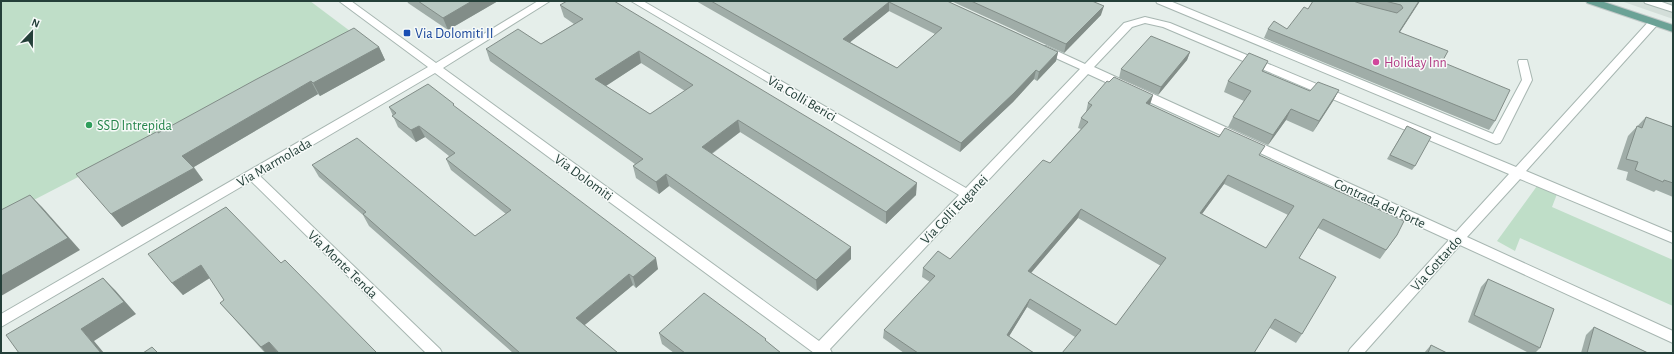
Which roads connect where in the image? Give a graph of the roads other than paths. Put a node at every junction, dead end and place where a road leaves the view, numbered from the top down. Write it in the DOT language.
graph roads {
  1 [pos="344,1"];
  2 [pos="545,1"];
  3 [pos="636,1"];
  4 [pos="1161,1"];
  5 [pos="1591,1"];
  6 [pos="1648,1"];
  7 [pos="1673,9"];
  8 [pos="1654,22"];
  9 [pos="1673,29"];
  10 [pos="1031,43"];
  11 [pos="1523,62"];
  12 [pos="434,68"];
  13 [pos="1087,68"];
  14 [pos="1518,172"];
  15 [pos="252,175"];
  16 [pos="968,195"];
  17 [pos="1673,238"];
  18 [pos="1458,239"];
  19 [pos="1,321"];
  20 [pos="1673,337"];
  21 [pos="822,351"];
  22 [pos="435,353"];
  23 [pos="1355,353"];
  1 -- 12 [label="street, Via Dolomiti"];
  2 -- 12 [label="street, Via Marmolada"];
  3 -- 16 [label="street, Via Colli Berici"];
  4 -- 11 [label="street"];
  5 -- 8 [label="main road"];
  6 -- 7 [label="street"];
  8 -- 9 [label="main road"];
  8 -- 14 [label="street, Via Gottardo"];
  10 -- 13 [label="street, Contrada del Forte"];
  12 -- 15 [label="street, Via Marmolada"];
  12 -- 21 [label="street, Via Dolomiti"];
  13 -- 14 [label="street"];
  13 -- 16 [label="street, Via Colli Euganei"];
  13 -- 18 [label="street, Contrada del Forte"];
  14 -- 17 [label="street"];
  14 -- 18 [label="street, Via Gottardo"];
  15 -- 19 [label="street, Via Marmolada"];
  15 -- 22 [label="street, Via Monte Tenda"];
  16 -- 21 [label="street, Via Colli Euganei"];
  18 -- 20 [label="street, Contrada del Forte"];
  18 -- 23 [label="street, Via Gottardo"];
}
